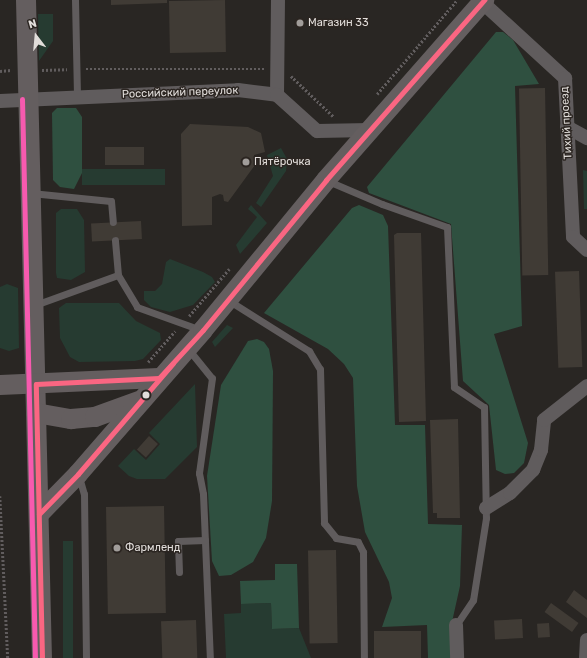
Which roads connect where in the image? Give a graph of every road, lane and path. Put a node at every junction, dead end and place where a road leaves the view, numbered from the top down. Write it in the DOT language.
graph roads {
  1 [pos="26,0"];
  2 [pos="75,0"];
  3 [pos="278,0"];
  4 [pos="483,1"];
  5 [pos="76,69"];
  6 [pos="277,70"];
  7 [pos="277,95"];
  8 [pos="77,97"];
  9 [pos="29,99"];
  10 [pos="0,101"];
  11 [pos="334,118"];
  12 [pos="567,127"];
  13 [pos="370,130"];
  14 [pos="587,138"];
  15 [pos="326,180"];
  16 [pos="31,193"];
  17 [pos="113,222"];
  18 [pos="115,240"];
  19 [pos="587,250"];
  20 [pos="118,275"];
  21 [pos="228,300"];
  22 [pos="33,306"];
  23 [pos="203,330"];
  24 [pos="188,348"];
  25 [pos="159,378"];
  26 [pos="36,384"];
  27 [pos="0,385"];
  28 [pos="587,386"];
  29 [pos="140,400"];
  30 [pos="36,413"];
  31 [pos="78,474"];
  32 [pos="0,496"];
  33 [pos="486,508"];
  34 [pos="39,514"];
  35 [pos="205,540"];
  36 [pos="179,572"];
  37 [pos="456,625"];
  38 [pos="587,640"];
  39 [pos="8,658"];
  40 [pos="42,658"];
  41 [pos="86,658"];
  42 [pos="210,658"];
  43 [pos="364,658"];
  44 [pos="458,658"];
  45 [pos="586,658"];
  1 -- 9 [label="main road"];
  2 -- 5 [label="lane"];
  3 -- 6 [label="street"];
  4 -- 12 [label="street, Тихий проезд"];
  4 -- 13 [label="main road"];
  5 -- 6 [label="path"];
  5 -- 8 [label="lane"];
  6 -- 7 [label="street"];
  6 -- 11 [label="path"];
  7 -- 8 [label="street, Российский переулок"];
  7 -- 13 [label="street"];
  8 -- 9 [label="street, Российский переулок"];
  9 -- 10 [label="street, Российский переулок"];
  9 -- 16 [label="main road"];
  12 -- 14 [label="street"];
  12 -- 19 [label="street, Тихий проезд"];
  13 -- 15 [label="main road"];
  15 -- 21 [label="main road"];
  15 -- 33 [label="lane"];
  16 -- 17 [label="lane"];
  16 -- 22 [label="main road"];
  18 -- 20 [label="lane"];
  20 -- 22 [label="lane"];
  20 -- 23 [label="lane"];
  21 -- 23 [label="main road"];
  21 -- 43 [label="lane"];
  22 -- 26 [label="main road"];
  23 -- 24 [label="main road"];
  24 -- 25 [label="main road"];
  24 -- 35 [label="lane"];
  25 -- 26 [label="main road"];
  25 -- 29 [label="main road"];
  26 -- 27 [label="main road"];
  26 -- 30 [label="main road"];
  28 -- 33 [label="street"];
  29 -- 30 [label="main road"];
  29 -- 31 [label="main road"];
  30 -- 34 [label="main road"];
  31 -- 34 [label="main road"];
  31 -- 41 [label="lane"];
  32 -- 39 [label="path"];
  33 -- 37 [label="lane"];
  34 -- 40 [label="main road"];
  35 -- 36 [label="lane"];
  35 -- 42 [label="lane"];
  37 -- 44 [label="street"];
  38 -- 45 [label="street"];
}
